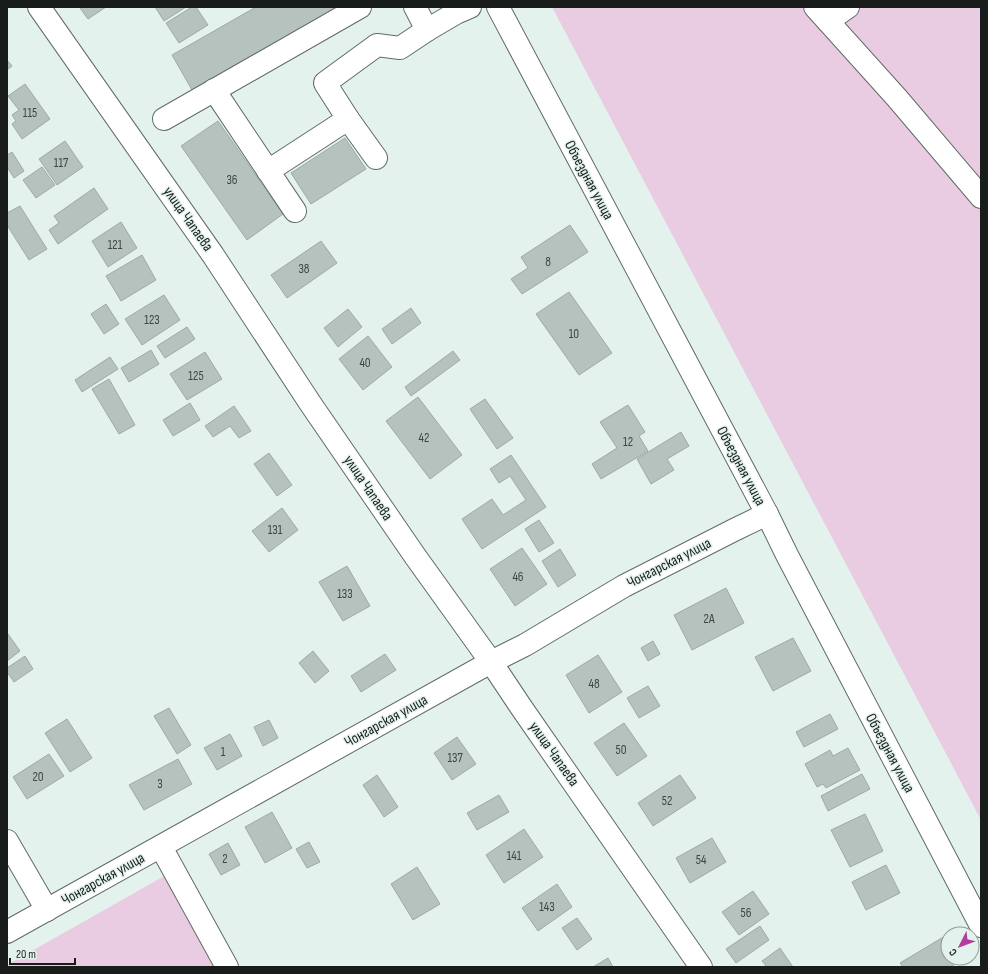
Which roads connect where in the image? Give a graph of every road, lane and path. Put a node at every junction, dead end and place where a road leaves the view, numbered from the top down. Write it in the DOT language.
graph roads {
  1 [pos="39,7"];
  2 [pos="360,7"];
  3 [pos="415,7"];
  4 [pos="470,7"];
  5 [pos="498,7"];
  6 [pos="848,7"];
  7 [pos="822,14"];
  8 [pos="427,30"];
  9 [pos="214,90"];
  10 [pos="164,119"];
  11 [pos="348,119"];
  12 [pos="376,158"];
  13 [pos="268,171"];
  14 [pos="977,184"];
  15 [pos="295,211"];
  16 [pos="767,514"];
  17 [pos="491,662"];
  18 [pos="7,841"];
  19 [pos="161,847"];
  20 [pos="47,910"];
  21 [pos="981,926"];
  22 [pos="7,932"];
  23 [pos="227,967"];
  24 [pos="701,967"];
  1 -- 17 [label="street, улица Чапаева"];
  2 -- 9 [label="street"];
  3 -- 8 [label="street"];
  4 -- 8 [label="street"];
  5 -- 16 [label="street, Объездная улица"];
  6 -- 7 [label="street"];
  7 -- 14 [label="street"];
  8 -- 11 [label="street"];
  9 -- 10 [label="street"];
  9 -- 13 [label="street"];
  11 -- 12 [label="street"];
  11 -- 13 [label="street"];
  13 -- 15 [label="street"];
  16 -- 17 [label="street, Чонгарская улица"];
  16 -- 21 [label="street, Объездная улица"];
  17 -- 19 [label="street, Чонгарская улица"];
  17 -- 24 [label="street, улица Чапаева"];
  18 -- 20 [label="street"];
  19 -- 20 [label="street, Чонгарская улица"];
  19 -- 23 [label="street"];
  20 -- 22 [label="street, Чонгарская улица"];
}
